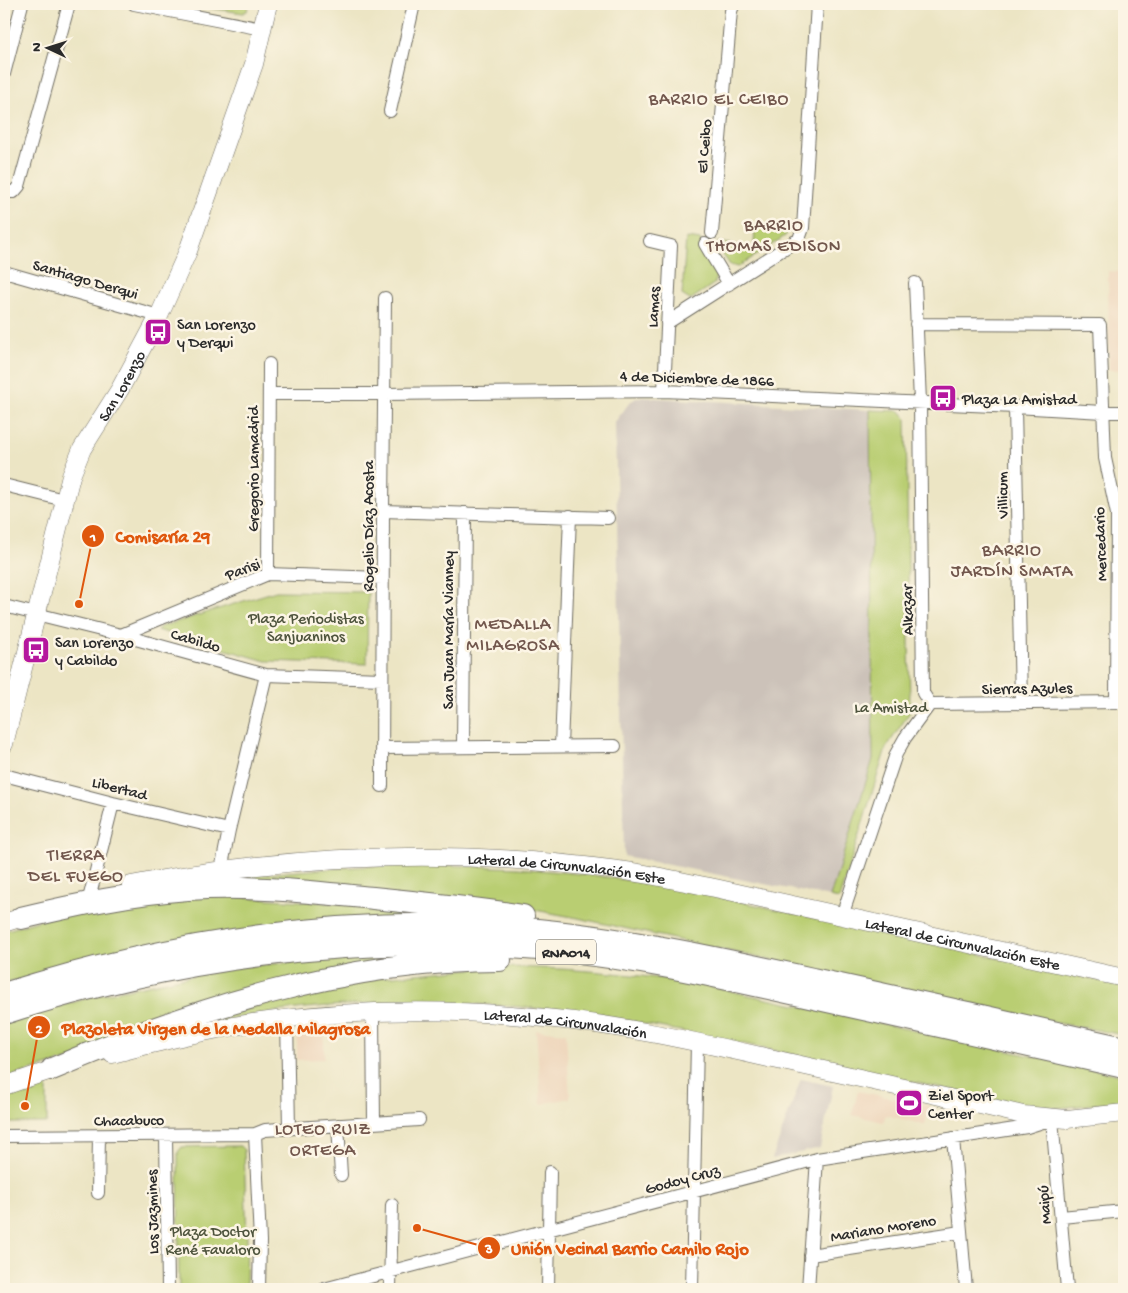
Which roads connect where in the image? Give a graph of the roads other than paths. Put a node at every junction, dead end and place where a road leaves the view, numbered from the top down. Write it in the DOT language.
graph roads {
  1 [pos="22,4"];
  2 [pos="69,4"];
  3 [pos="134,4"];
  4 [pos="268,4"];
  5 [pos="414,4"];
  6 [pos="734,4"];
  7 [pos="817,4"];
  8 [pos="262,29"];
  9 [pos="4,74"];
  10 [pos="390,111"];
  11 [pos="4,192"];
  12 [pos="650,241"];
  13 [pos="4,272"];
  14 [pos="915,283"];
  15 [pos="729,284"];
  16 [pos="385,298"];
  17 [pos="159,316"];
  18 [pos="668,323"];
  19 [pos="916,324"];
  20 [pos="268,364"];
  21 [pos="664,391"];
  22 [pos="269,394"];
  23 [pos="384,394"];
  24 [pos="920,402"];
  25 [pos="1016,407"];
  26 [pos="1103,412"];
  27 [pos="1124,412"];
  28 [pos="4,485"];
  29 [pos="64,500"];
  30 [pos="382,511"];
  31 [pos="465,513"];
  32 [pos="1121,514"];
  33 [pos="570,516"];
  34 [pos="608,518"];
  35 [pos="268,574"];
  36 [pos="382,578"];
  37 [pos="4,606"];
  38 [pos="1121,608"];
  39 [pos="36,614"];
  40 [pos="121,634"];
  41 [pos="266,675"];
  42 [pos="382,679"];
  43 [pos="1120,702"];
  44 [pos="1020,703"];
  45 [pos="930,704"];
  46 [pos="4,744"];
  47 [pos="561,746"];
  48 [pos="615,746"];
  49 [pos="463,747"];
  50 [pos="382,748"];
  51 [pos="4,775"];
  52 [pos="382,786"];
  53 [pos="113,803"];
  54 [pos="229,830"];
  55 [pos="221,870"];
  56 [pos="90,895"];
  57 [pos="842,916"];
  58 [pos="12,920"];
  59 [pos="675,950"];
  60 [pos="688,971"];
  61 [pos="1124,978"];
  62 [pos="4,994"];
  63 [pos="4,1013"];
  64 [pos="373,1013"];
  65 [pos="288,1019"];
  66 [pos="697,1042"];
  67 [pos="1124,1048"];
  68 [pos="1124,1067"];
  69 [pos="52,1069"];
  70 [pos="4,1086"];
  71 [pos="1124,1113"];
  72 [pos="1052,1119"];
  73 [pos="420,1120"];
  74 [pos="374,1123"];
  75 [pos="338,1126"];
  76 [pos="288,1129"];
  77 [pos="255,1134"];
  78 [pos="166,1135"];
  79 [pos="4,1136"];
  80 [pos="99,1136"];
  81 [pos="953,1138"];
  82 [pos="816,1159"];
  83 [pos="550,1172"];
  84 [pos="341,1175"];
  85 [pos="694,1191"];
  86 [pos="98,1192"];
  87 [pos="392,1205"];
  88 [pos="1124,1211"];
  89 [pos="1061,1217"];
  90 [pos="549,1230"];
  91 [pos="962,1232"];
  92 [pos="810,1255"];
  93 [pos="391,1272"];
  94 [pos="168,1289"];
  95 [pos="259,1289"];
  96 [pos="324,1289"];
  97 [pos="390,1289"];
  98 [pos="548,1289"];
  99 [pos="692,1289"];
  100 [pos="808,1289"];
  101 [pos="966,1289"];
  102 [pos="1067,1289"];
  1 -- 9 [label="street"];
  2 -- 11 [label="street"];
  3 -- 8 [label="street"];
  4 -- 8 [label="street, San Lorenzo"];
  5 -- 10 [label="street"];
  6 -- 15 [label="street, El Ceibo"];
  7 -- 15 [label="street"];
  8 -- 17 [label="street, San Lorenzo"];
  12 -- 18 [label="street, Lamas"];
  13 -- 17 [label="street, Santiago Derqui"];
  14 -- 19 [label="street, Alkazar"];
  15 -- 18 [label="street"];
  16 -- 23 [label="street, Rogelio Díaz Acosta"];
  17 -- 29 [label="street, San Lorenzo"];
  18 -- 21 [label="street, Lamas"];
  19 -- 24 [label="street, Alkazar"];
  19 -- 26 [label="street, Mercedario"];
  20 -- 22 [label="street, Gregorio Lamadrid"];
  21 -- 23 [label="street, 4 de Diciembre de 1866"];
  21 -- 24 [label="street, 4 de Diciembre de 1866"];
  22 -- 23 [label="street, 4 de Diciembre de 1866"];
  22 -- 35 [label="street, Gregorio Lamadrid"];
  23 -- 30 [label="street, Rogelio Díaz Acosta"];
  24 -- 25 [label="street, 4 de Diciembre de 1866"];
  24 -- 45 [label="street, Alkazar"];
  25 -- 26 [label="street, 4 de Diciembre de 1866"];
  25 -- 44 [label="street, Villicum"];
  26 -- 27 [label="street, 4 de Diciembre de 1866"];
  26 -- 32 [label="street, Mercedario"];
  28 -- 29 [label="street"];
  29 -- 39 [label="street, San Lorenzo"];
  30 -- 31 [label="street"];
  30 -- 36 [label="street, Rogelio Díaz Acosta"];
  31 -- 33 [label="street"];
  31 -- 49 [label="street, San Juan María Vianney"];
  32 -- 38 [label="street, Mercedario"];
  33 -- 34 [label="street"];
  33 -- 47 [label="street"];
  35 -- 36 [label="street, Parisi"];
  35 -- 40 [label="street, Parisi"];
  36 -- 42 [label="street, Rogelio Díaz Acosta"];
  37 -- 39 [label="street, Cabildo"];
  38 -- 43 [label="street, Mercedario"];
  39 -- 40 [label="street, Cabildo"];
  39 -- 46 [label="street, San Lorenzo"];
  40 -- 41 [label="street, Cabildo"];
  41 -- 42 [label="street, Cabildo"];
  41 -- 54 [label="street"];
  42 -- 50 [label="street, Rogelio Díaz Acosta"];
  43 -- 44 [label="street, Sierras Azules"];
  44 -- 45 [label="street, Sierras Azules"];
  45 -- 57 [label="street"];
  47 -- 48 [label="street"];
  47 -- 49 [label="street"];
  49 -- 50 [label="street"];
  50 -- 52 [label="street, Rogelio Díaz Acosta"];
  51 -- 53 [label="street, Libertad"];
  53 -- 54 [label="street, Libertad"];
  53 -- 56 [label="street"];
  54 -- 55 [label="street"];
  55 -- 56 [label="street, Lateral de Circunvalación Este"];
  55 -- 57 [label="street, Lateral de Circunvalación Este"];
  56 -- 58 [label="street, Lateral de Circunvalación Este"];
  57 -- 61 [label="street, Lateral de Circunvalación Este"];
  58 -- 59 [label="highway"];
  59 -- 62 [label="highway, RNA014"];
  59 -- 67 [label="highway, RNA014"];
  60 -- 63 [label="highway, RNA014"];
  60 -- 68 [label="highway, RNA014"];
  60 -- 69 [label="highway"];
  64 -- 65 [label="street, Lateral de Circunvalación"];
  64 -- 66 [label="street, Lateral de Circunvalación"];
  64 -- 74 [label="street"];
  65 -- 69 [label="street, Lateral de Circunvalación"];
  65 -- 76 [label="street"];
  66 -- 72 [label="street, Lateral de Circunvalación"];
  66 -- 85 [label="street"];
  69 -- 70 [label="street, Lateral de Circunvalación"];
  71 -- 72 [label="street, Lateral de Circunvalación"];
  72 -- 81 [label="street, Godoy Cruz"];
  72 -- 89 [label="street, Maipú"];
  73 -- 74 [label="street, Chacabuco"];
  74 -- 75 [label="street, Chacabuco"];
  75 -- 76 [label="street, Chacabuco"];
  75 -- 84 [label="street"];
  76 -- 77 [label="street, Chacabuco"];
  77 -- 78 [label="street, Chacabuco"];
  77 -- 95 [label="street"];
  78 -- 80 [label="street, Chacabuco"];
  78 -- 94 [label="street, Los Jazmines"];
  79 -- 80 [label="street, Chacabuco"];
  80 -- 86 [label="street"];
  81 -- 82 [label="street, Godoy Cruz"];
  81 -- 91 [label="street"];
  82 -- 85 [label="street, Godoy Cruz"];
  82 -- 92 [label="street"];
  83 -- 90 [label="street"];
  85 -- 90 [label="street, Godoy Cruz"];
  85 -- 99 [label="street"];
  87 -- 93 [label="street"];
  88 -- 89 [label="street"];
  89 -- 102 [label="street, Maipú"];
  90 -- 93 [label="street, Godoy Cruz"];
  90 -- 98 [label="street"];
  91 -- 92 [label="street, Mariano Moreno"];
  91 -- 101 [label="street"];
  92 -- 100 [label="street"];
  93 -- 96 [label="street, Godoy Cruz"];
  93 -- 97 [label="street"];
}
